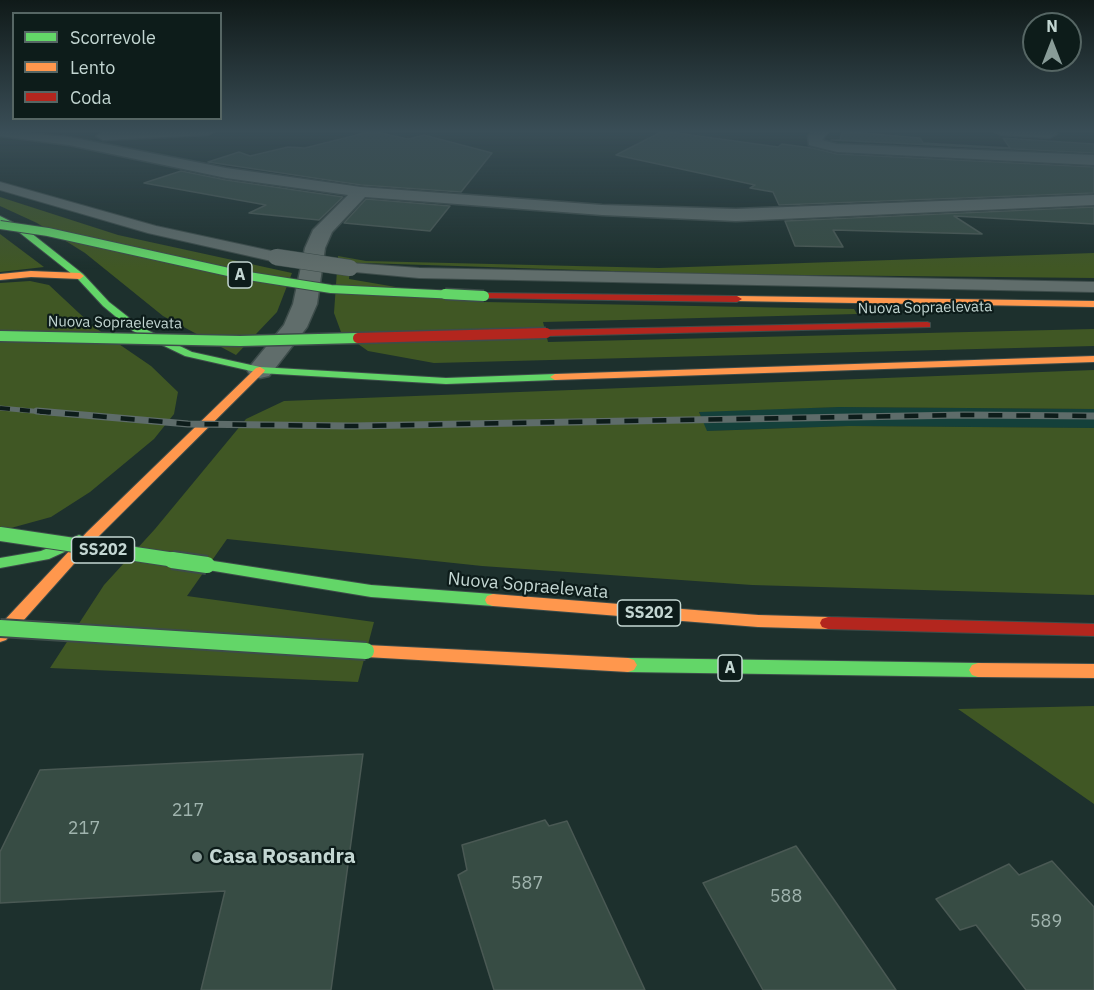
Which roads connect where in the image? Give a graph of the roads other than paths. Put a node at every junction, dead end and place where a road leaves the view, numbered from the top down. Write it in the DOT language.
graph roads {
  1 [pos="256,177"];
  2 [pos="0,186"];
  3 [pos="361,192"];
  4 [pos="1094,200"];
  5 [pos="0,218"];
  6 [pos="0,225"];
  7 [pos="80,276"];
  8 [pos="0,277"];
  9 [pos="1094,286"];
  10 [pos="1094,304"];
  11 [pos="941,324"];
  12 [pos="0,336"];
  13 [pos="1094,359"];
  14 [pos="260,370"];
  15 [pos="0,534"];
  16 [pos="92,535"];
  17 [pos="0,563"];
  18 [pos="0,628"];
  19 [pos="1094,630"];
  20 [pos="0,636"];
  21 [pos="1094,671"];
  1 -- 3 [label="street"];
  2 -- 9 [label="lane, bridge"];
  3 -- 4 [label="street"];
  3 -- 14 [label="street"];
  5 -- 7 [label="main road"];
  6 -- 10 [label="main road, A, bridge"];
  7 -- 8 [label="main road"];
  7 -- 14 [label="main road"];
  11 -- 12 [label="main road, Nuova Sopraelevata, bridge"];
  13 -- 14 [label="main road"];
  14 -- 16 [label="main road"];
  15 -- 19 [label="main road, Nuova Sopraelevata / SS202, bridge"];
  16 -- 17 [label="main road"];
  16 -- 20 [label="main road"];
  18 -- 21 [label="main road, A, bridge"];
}
